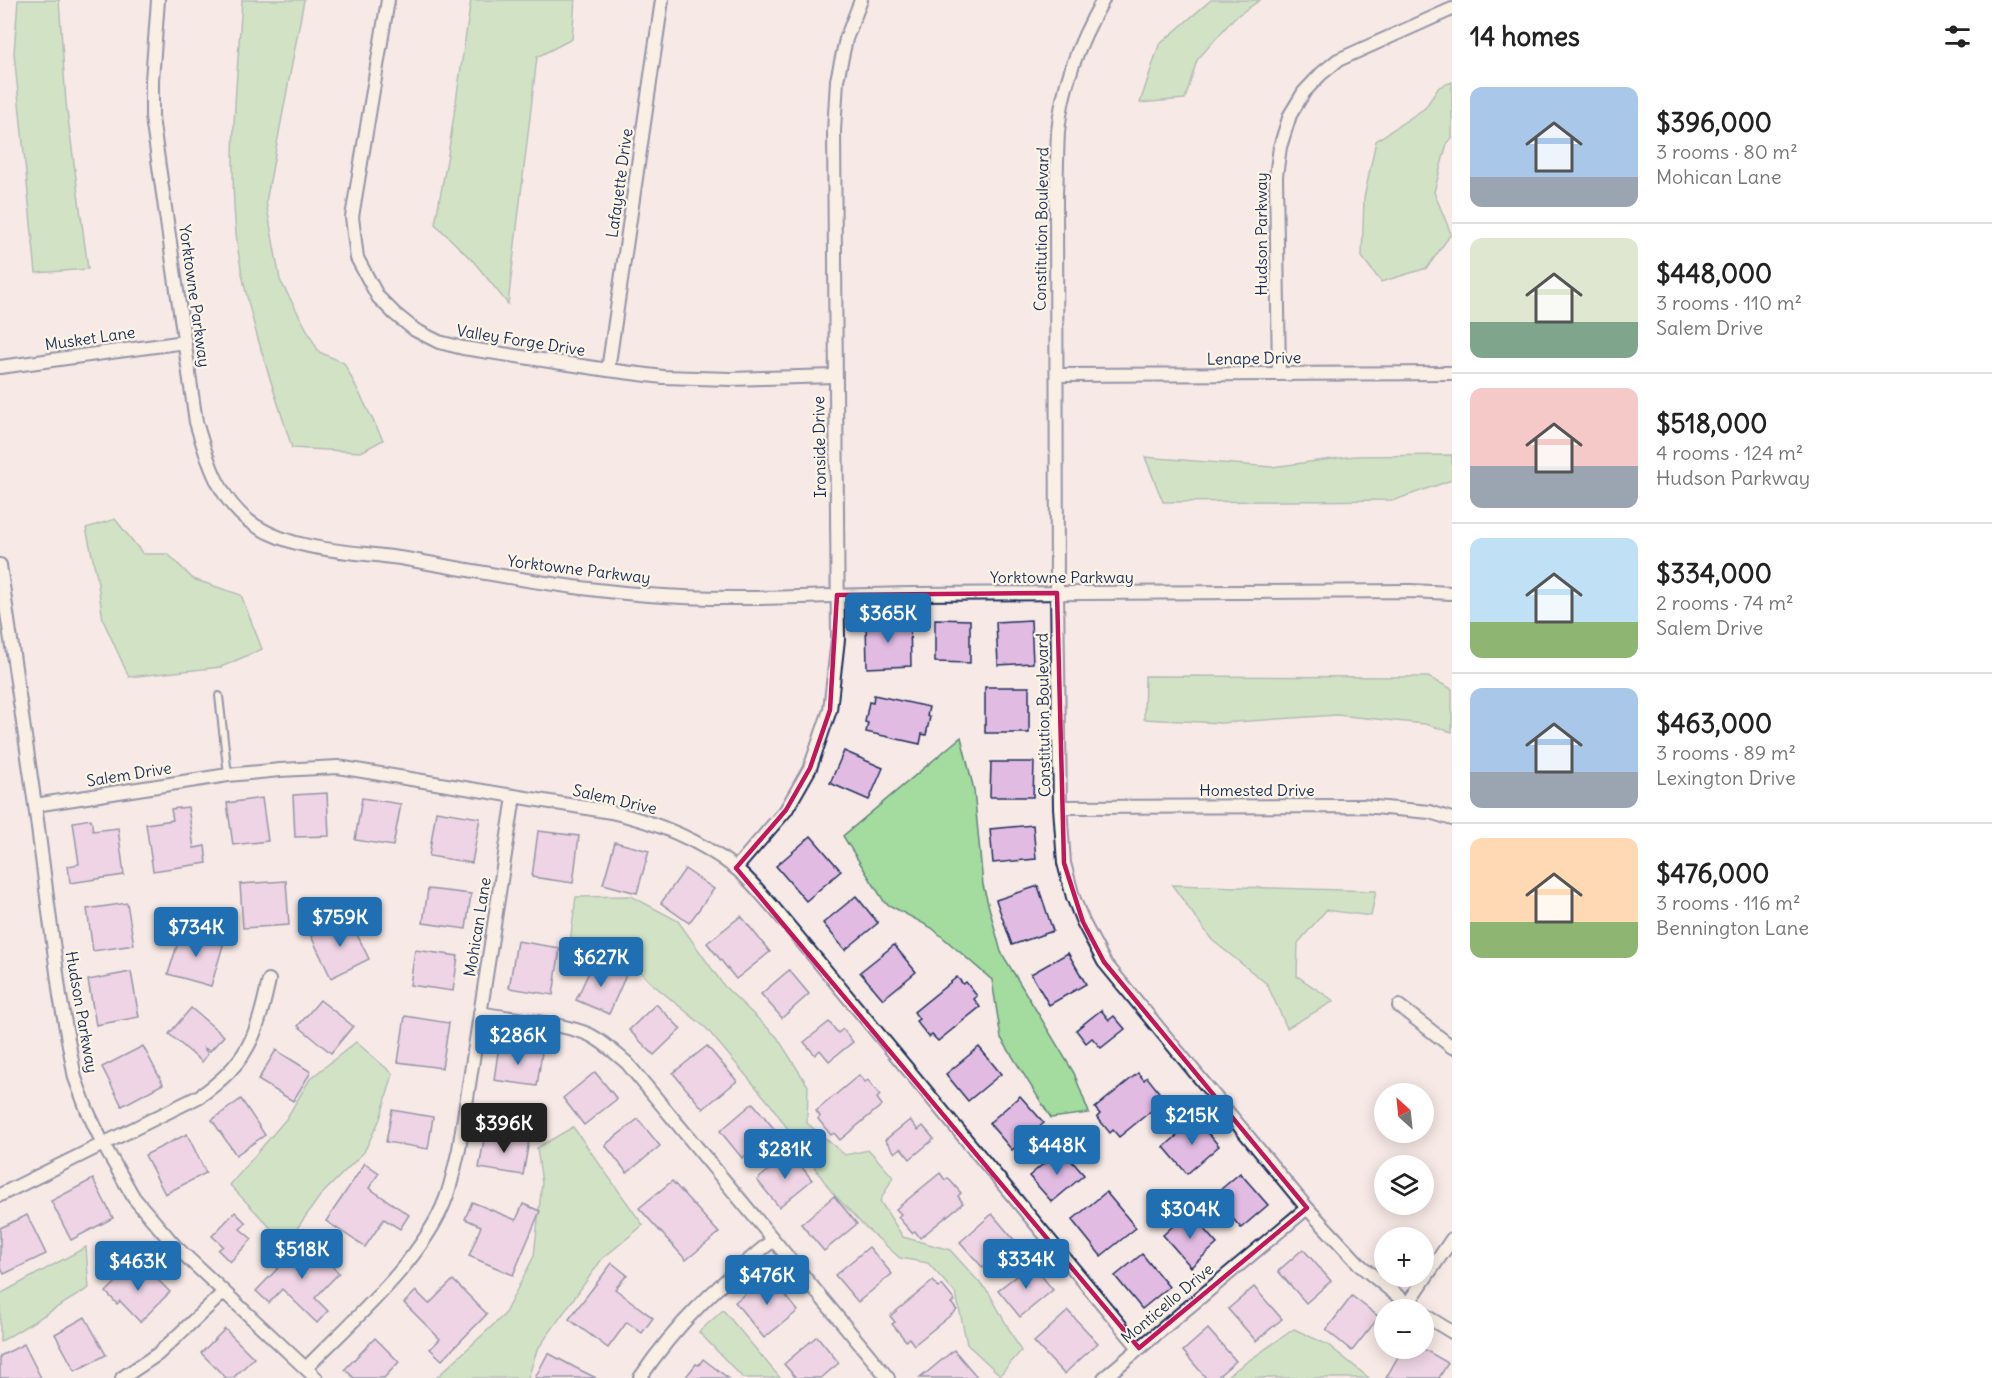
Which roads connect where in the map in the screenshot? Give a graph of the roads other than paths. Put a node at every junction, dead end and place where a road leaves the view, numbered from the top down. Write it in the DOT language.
graph roads {
  1 [pos="158,0"];
  2 [pos="387,0"];
  3 [pos="662,0"];
  4 [pos="861,0"];
  5 [pos="1103,0"];
  6 [pos="1452,9"];
  7 [pos="185,342"];
  8 [pos="0,367"];
  9 [pos="608,370"];
  10 [pos="1452,373"];
  11 [pos="1278,374"];
  12 [pos="1057,375"];
  13 [pos="835,376"];
  14 [pos="0,565"];
  15 [pos="1057,593"];
  16 [pos="1452,593"];
  17 [pos="837,595"];
  18 [pos="219,696"];
  19 [pos="228,776"];
  20 [pos="514,797"];
  21 [pos="35,806"];
  22 [pos="1060,807"];
  23 [pos="1452,819"];
  24 [pos="736,868"];
  25 [pos="269,980"];
  26 [pos="1399,1006"];
  27 [pos="480,1013"];
  28 [pos="1452,1047"];
  29 [pos="103,1144"];
  30 [pos="0,1195"];
  31 [pos="1306,1208"];
  32 [pos="1452,1239"];
  33 [pos="773,1240"];
  34 [pos="224,1292"];
  35 [pos="1401,1299"];
  36 [pos="1416,1299"];
  37 [pos="1434,1321"];
  38 [pos="1452,1332"];
  39 [pos="1139,1348"];
  40 [pos="306,1368"];
  41 [pos="122,1378"];
  42 [pos="316,1378"];
  43 [pos="640,1378"];
  44 [pos="888,1378"];
  45 [pos="1104,1378"];
  1 -- 7 [label="street, Yorktowne Parkway"];
  2 -- 9 [label="street, Valley Forge Drive"];
  3 -- 9 [label="street, Lafayette Drive"];
  4 -- 13 [label="street, Ironside Drive"];
  5 -- 12 [label="street, Constitution Boulevard"];
  6 -- 11 [label="street, Hudson Parkway"];
  7 -- 8 [label="street, Musket Lane"];
  7 -- 17 [label="street, Yorktowne Parkway"];
  9 -- 13 [label="street, Valley Forge Drive"];
  10 -- 11 [label="street, Lenape Drive"];
  11 -- 12 [label="street, Lenape Drive"];
  12 -- 15 [label="street, Constitution Boulevard"];
  13 -- 17 [label="street, Ironside Drive"];
  14 -- 21 [label="street, Hudson Parkway"];
  15 -- 16 [label="street, Yorktowne Parkway"];
  15 -- 17 [label="street, Yorktowne Parkway"];
  15 -- 22 [label="street, Constitution Boulevard"];
  17 -- 24 [label="street, Ironside Drive"];
  18 -- 19 [label="lane"];
  19 -- 20 [label="street, Salem Drive"];
  19 -- 21 [label="street, Salem Drive"];
  20 -- 24 [label="street, Salem Drive"];
  20 -- 27 [label="street, Mohican Lane"];
  21 -- 29 [label="street, Hudson Parkway"];
  22 -- 23 [label="street, Homested Drive"];
  22 -- 31 [label="street, Constitution Boulevard"];
  24 -- 39 [label="street, Salem Drive"];
  25 -- 29 [label="street"];
  26 -- 28 [label="street"];
  27 -- 33 [label="street"];
  27 -- 40 [label="street, Mohican Lane"];
  29 -- 30 [label="street"];
  29 -- 34 [label="street, Hudson Parkway"];
  31 -- 35 [label="street, Constitution Boulevard"];
  31 -- 39 [label="street, Monticello Drive"];
  32 -- 36 [label="street"];
  33 -- 43 [label="street"];
  33 -- 44 [label="street"];
  34 -- 40 [label="street, Hudson Parkway"];
  34 -- 41 [label="street"];
  37 -- 38 [label="street"];
  39 -- 45 [label="street, Monticello Drive"];
  40 -- 42 [label="street, Hudson Parkway"];
}
